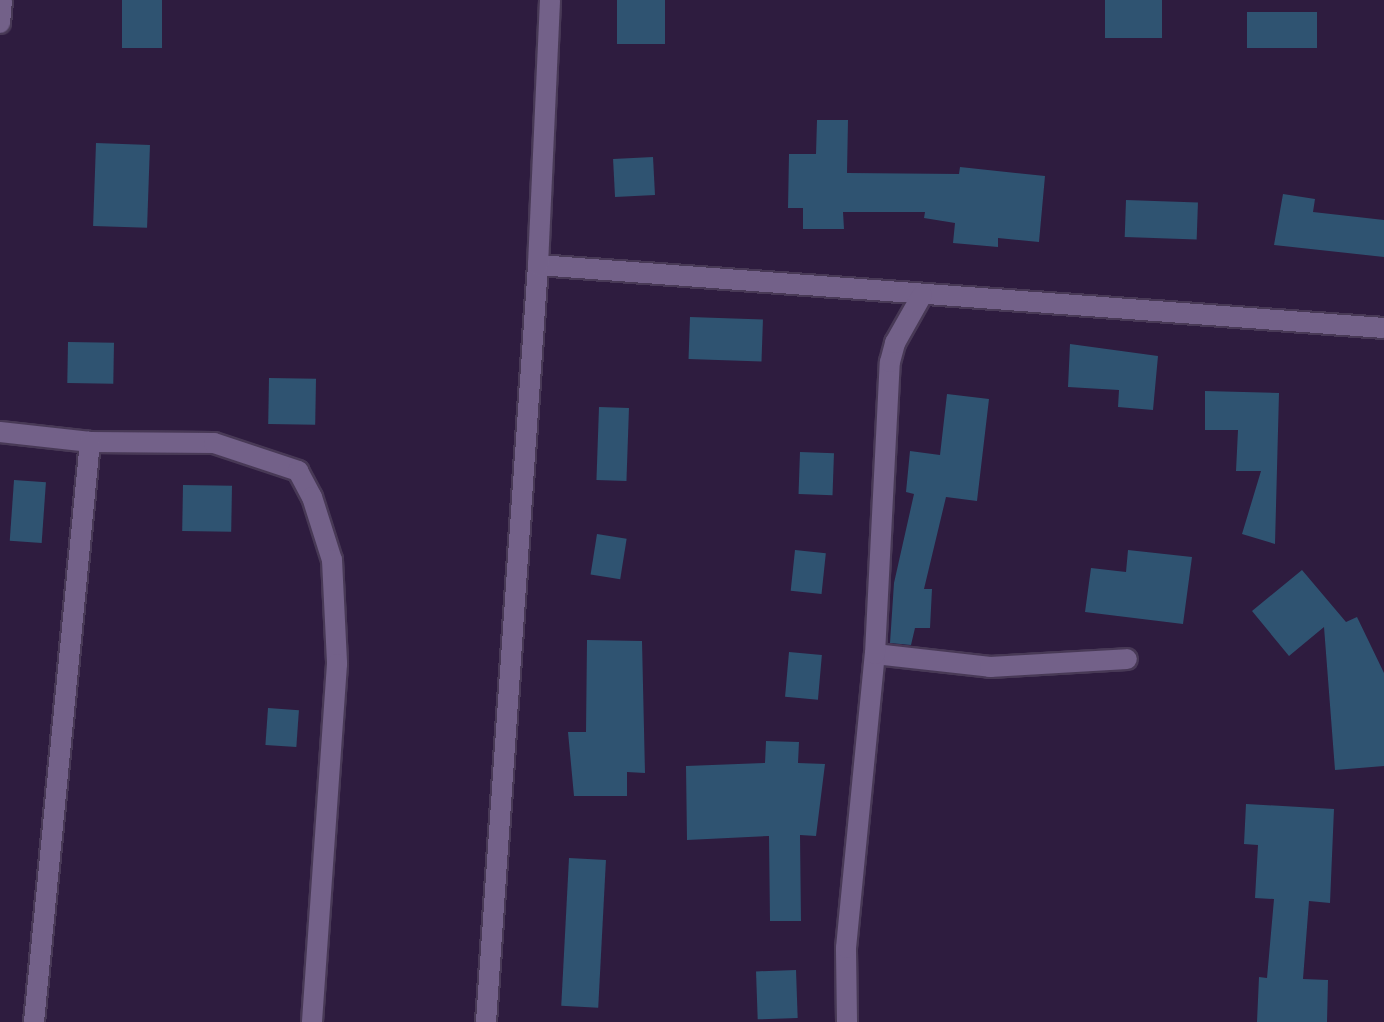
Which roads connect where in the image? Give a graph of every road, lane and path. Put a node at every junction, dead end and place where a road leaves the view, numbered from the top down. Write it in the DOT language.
graph roads {
  1 [pos="2,0"];
  2 [pos="550,0"];
  3 [pos="0,23"];
  4 [pos="538,265"];
  5 [pos="922,295"];
  6 [pos="1384,328"];
  7 [pos="0,432"];
  8 [pos="90,442"];
  9 [pos="875,654"];
  10 [pos="1127,659"];
  11 [pos="34,1022"];
  12 [pos="312,1022"];
  13 [pos="486,1022"];
  14 [pos="847,1022"];
  1 -- 3 [label="street"];
  2 -- 4 [label="street"];
  4 -- 5 [label="street"];
  4 -- 13 [label="street"];
  5 -- 6 [label="street"];
  5 -- 9 [label="street"];
  7 -- 8 [label="street"];
  8 -- 11 [label="street"];
  8 -- 12 [label="street"];
  9 -- 10 [label="street"];
  9 -- 14 [label="street"];
}
